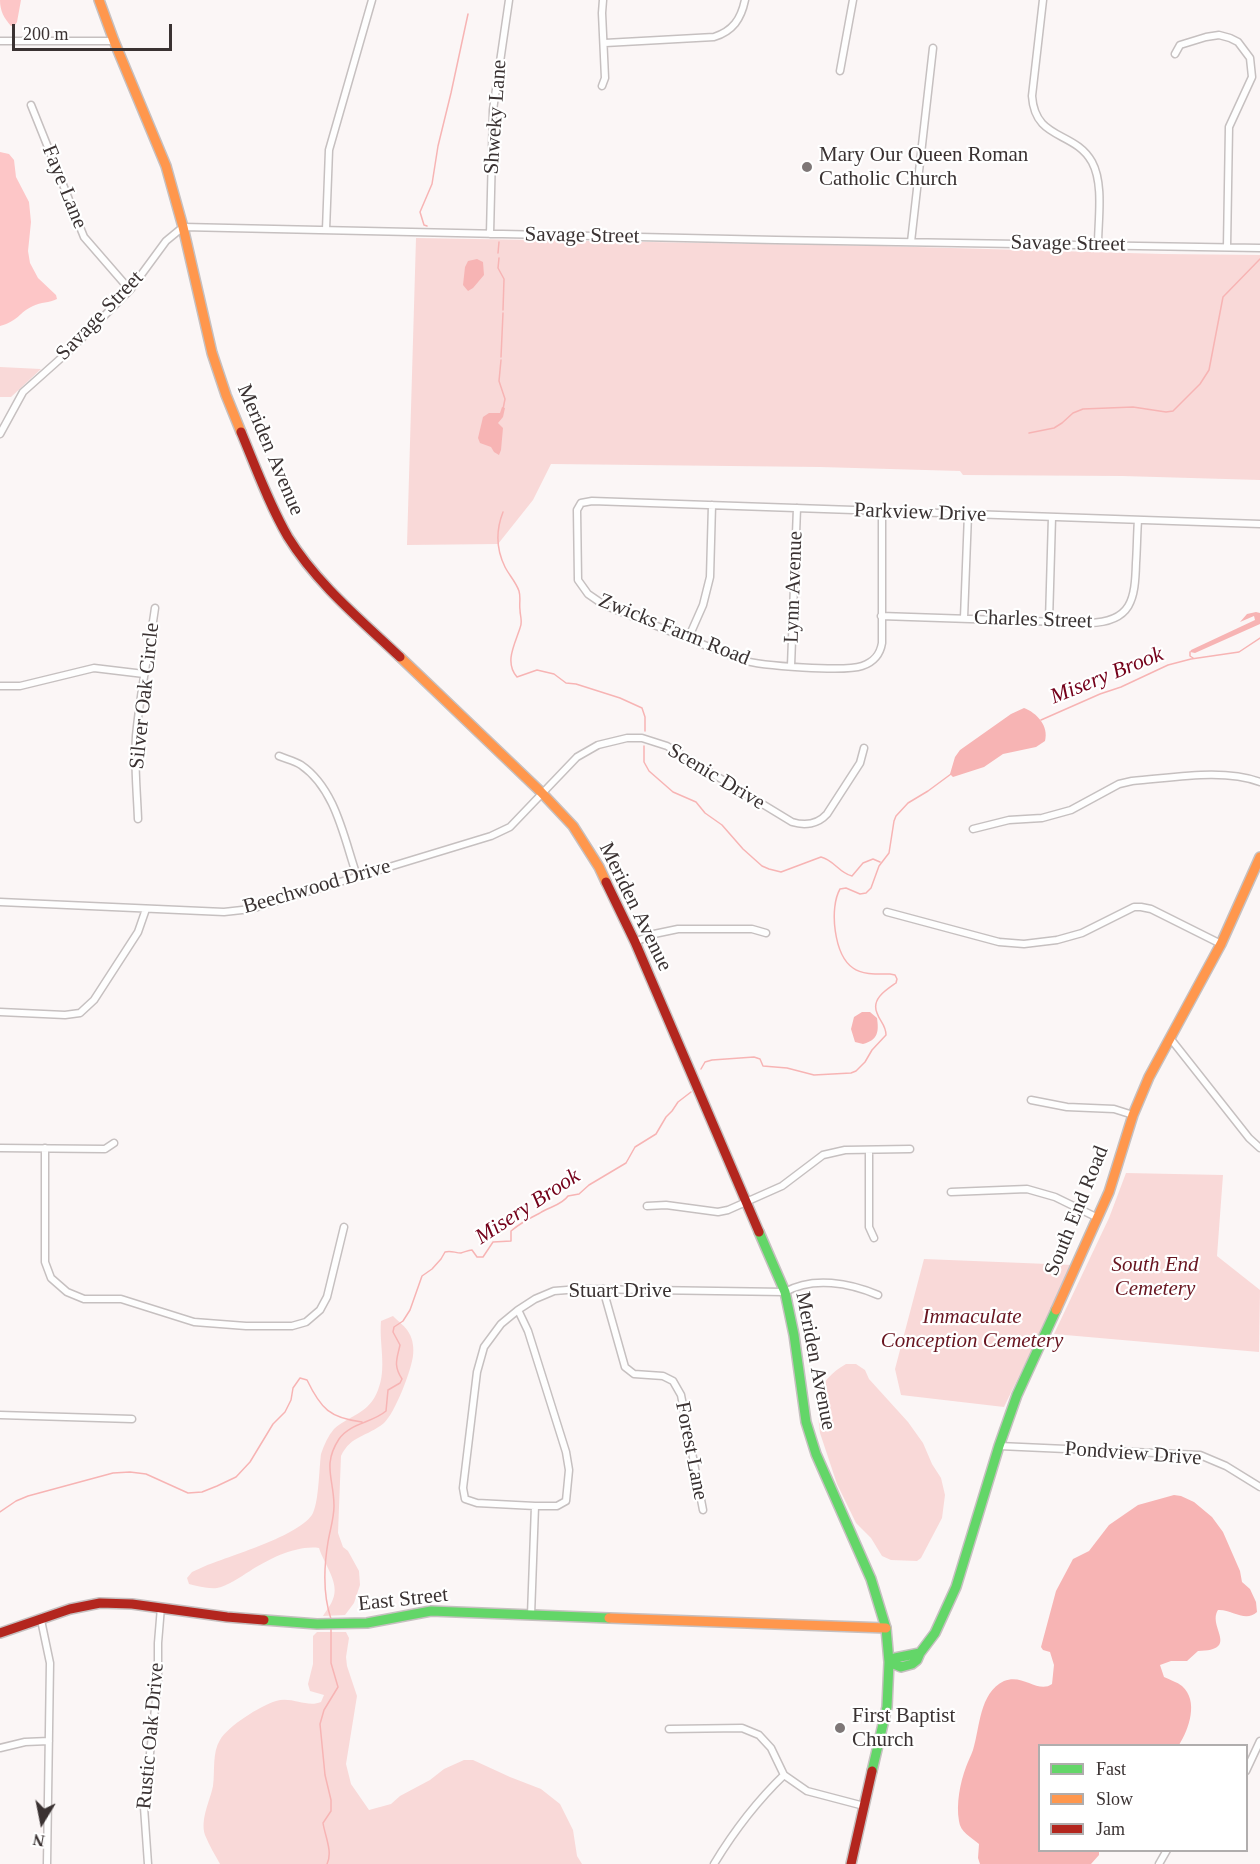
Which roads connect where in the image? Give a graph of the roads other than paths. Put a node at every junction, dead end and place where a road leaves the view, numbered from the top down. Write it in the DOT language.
graph roads {
  1 [pos="99,0"];
  2 [pos="372,0"];
  3 [pos="509,0"];
  4 [pos="603,0"];
  5 [pos="745,0"];
  6 [pos="853,0"];
  7 [pos="1043,0"];
  8 [pos="0,41"];
  9 [pos="114,41"];
  10 [pos="605,43"];
  11 [pos="933,48"];
  12 [pos="1175,54"];
  13 [pos="840,72"];
  14 [pos="602,86"];
  15 [pos="31,105"];
  16 [pos="183,227"];
  17 [pos="326,230"];
  18 [pos="490,234"];
  19 [pos="911,242"];
  20 [pos="1098,245"];
  21 [pos="1227,248"];
  22 [pos="1260,248"];
  23 [pos="130,290"];
  24 [pos="0,434"];
  25 [pos="712,505"];
  26 [pos="797,508"];
  27 [pos="882,512"];
  28 [pos="968,514"];
  29 [pos="1052,518"];
  30 [pos="1138,520"];
  31 [pos="1260,524"];
  32 [pos="580,584"];
  33 [pos="155,608"];
  34 [pos="881,616"];
  35 [pos="964,618"];
  36 [pos="1049,621"];
  37 [pos="688,639"];
  38 [pos="791,666"];
  39 [pos="144,674"];
  40 [pos="0,686"];
  41 [pos="864,748"];
  42 [pos="279,756"];
  43 [pos="1260,782"];
  44 [pos="542,792"];
  45 [pos="138,819"];
  46 [pos="973,829"];
  47 [pos="1260,857"];
  48 [pos="357,876"];
  49 [pos="0,902"];
  50 [pos="146,909"];
  51 [pos="887,912"];
  52 [pos="766,933"];
  53 [pos="635,942"];
  54 [pos="1221,944"];
  55 [pos="0,1012"];
  56 [pos="1170,1038"];
  57 [pos="1031,1100"];
  58 [pos="1133,1115"];
  59 [pos="114,1143"];
  60 [pos="0,1148"];
  61 [pos="45,1148"];
  62 [pos="1260,1148"];
  63 [pos="869,1149"];
  64 [pos="910,1149"];
  65 [pos="951,1192"];
  66 [pos="747,1202"];
  67 [pos="646,1206"];
  68 [pos="1098,1218"];
  69 [pos="344,1227"];
  70 [pos="874,1238"];
  71 [pos="603,1289"];
  72 [pos="785,1292"];
  73 [pos="878,1295"];
  74 [pos="518,1310"];
  75 [pos="0,1415"];
  76 [pos="132,1419"];
  77 [pos="999,1446"];
  78 [pos="1260,1487"];
  79 [pos="535,1506"];
  80 [pos="702,1510"];
  81 [pos="161,1607"];
  82 [pos="531,1615"];
  83 [pos="41,1620"];
  84 [pos="886,1628"];
  85 [pos="0,1633"];
  86 [pos="890,1662"];
  87 [pos="669,1729"];
  88 [pos="49,1741"];
  89 [pos="1260,1741"];
  90 [pos="0,1748"];
  91 [pos="1248,1767"];
  92 [pos="784,1775"];
  93 [pos="864,1806"];
  94 [pos="47,1864"];
  95 [pos="148,1864"];
  96 [pos="714,1864"];
  97 [pos="851,1864"];
  1 -- 9 [label="main road, Meriden Avenue"];
  2 -- 17 [label="street"];
  3 -- 18 [label="street, Shweky Lane"];
  4 -- 10 [label="street"];
  5 -- 10 [label="street"];
  6 -- 13 [label="street"];
  7 -- 20 [label="street"];
  8 -- 9 [label="street"];
  9 -- 16 [label="main road, Meriden Avenue"];
  10 -- 14 [label="street"];
  11 -- 19 [label="street"];
  12 -- 21 [label="street"];
  15 -- 23 [label="street, Faye Lane"];
  16 -- 17 [label="street, Savage Street"];
  16 -- 23 [label="street, Savage Street"];
  16 -- 44 [label="main road, Meriden Avenue"];
  17 -- 18 [label="street, Savage Street"];
  18 -- 19 [label="street, Savage Street"];
  19 -- 20 [label="street, Savage Street"];
  20 -- 21 [label="street, Savage Street"];
  21 -- 22 [label="street, Savage Street"];
  23 -- 24 [label="street, Savage Street"];
  25 -- 26 [label="street, Parkview Drive"];
  25 -- 32 [label="street, Parkview Drive"];
  25 -- 37 [label="street"];
  26 -- 27 [label="street, Parkview Drive"];
  26 -- 38 [label="street, Lynn Avenue"];
  27 -- 28 [label="street, Parkview Drive"];
  27 -- 34 [label="street, Zwicks Farm Road"];
  28 -- 29 [label="street, Parkview Drive"];
  28 -- 35 [label="street"];
  29 -- 30 [label="street, Parkview Drive"];
  29 -- 36 [label="street"];
  30 -- 31 [label="street, Parkview Drive"];
  30 -- 36 [label="street, Charles Street"];
  32 -- 37 [label="street, Zwicks Farm Road"];
  33 -- 39 [label="street, Silver Oak Circle"];
  34 -- 35 [label="street, Charles Street"];
  34 -- 38 [label="street, Zwicks Farm Road"];
  35 -- 36 [label="street, Charles Street"];
  37 -- 38 [label="street, Zwicks Farm Road"];
  39 -- 40 [label="street"];
  39 -- 45 [label="street, Silver Oak Circle"];
  41 -- 44 [label="street, Scenic Drive"];
  42 -- 48 [label="street"];
  43 -- 46 [label="street"];
  44 -- 48 [label="street, Beechwood Drive"];
  44 -- 53 [label="main road, Meriden Avenue"];
  47 -- 54 [label="main road, South End Road"];
  48 -- 50 [label="street, Beechwood Drive"];
  49 -- 50 [label="street, Beechwood Drive"];
  50 -- 55 [label="street"];
  51 -- 54 [label="street"];
  52 -- 53 [label="street"];
  53 -- 66 [label="main road, Meriden Avenue"];
  54 -- 56 [label="main road, South End Road"];
  56 -- 58 [label="main road, South End Road"];
  56 -- 62 [label="street"];
  57 -- 58 [label="street"];
  58 -- 68 [label="main road, South End Road"];
  59 -- 61 [label="street"];
  60 -- 61 [label="street"];
  61 -- 69 [label="street"];
  63 -- 64 [label="street"];
  63 -- 66 [label="street"];
  63 -- 70 [label="street"];
  65 -- 68 [label="street"];
  66 -- 67 [label="street"];
  66 -- 72 [label="main road, Meriden Avenue"];
  68 -- 77 [label="main road, South End Road"];
  71 -- 72 [label="street, Stuart Drive"];
  71 -- 74 [label="street, Stuart Drive"];
  71 -- 80 [label="street, Forest Lane"];
  72 -- 73 [label="street, Stuart Drive"];
  72 -- 84 [label="main road, Meriden Avenue"];
  74 -- 79 [label="street"];
  74 -- 79 [label="street, Stuart Drive"];
  75 -- 76 [label="street"];
  77 -- 78 [label="street, Pondview Drive"];
  77 -- 86 [label="main road, South End Road"];
  79 -- 82 [label="street"];
  81 -- 82 [label="main road, East Street"];
  81 -- 83 [label="main road, East Street"];
  81 -- 95 [label="street, Rustic Oak Drive"];
  82 -- 84 [label="main road, East Street"];
  83 -- 85 [label="main road, East Street"];
  83 -- 88 [label="street"];
  84 -- 86 [label="main road, Meriden Avenue"];
  86 -- 93 [label="main road, Meriden Avenue"];
  87 -- 92 [label="street"];
  88 -- 90 [label="street"];
  88 -- 94 [label="street"];
  89 -- 91 [label="street"];
  92 -- 93 [label="street"];
  92 -- 96 [label="street"];
  93 -- 97 [label="main road, Meriden Avenue"];
}
